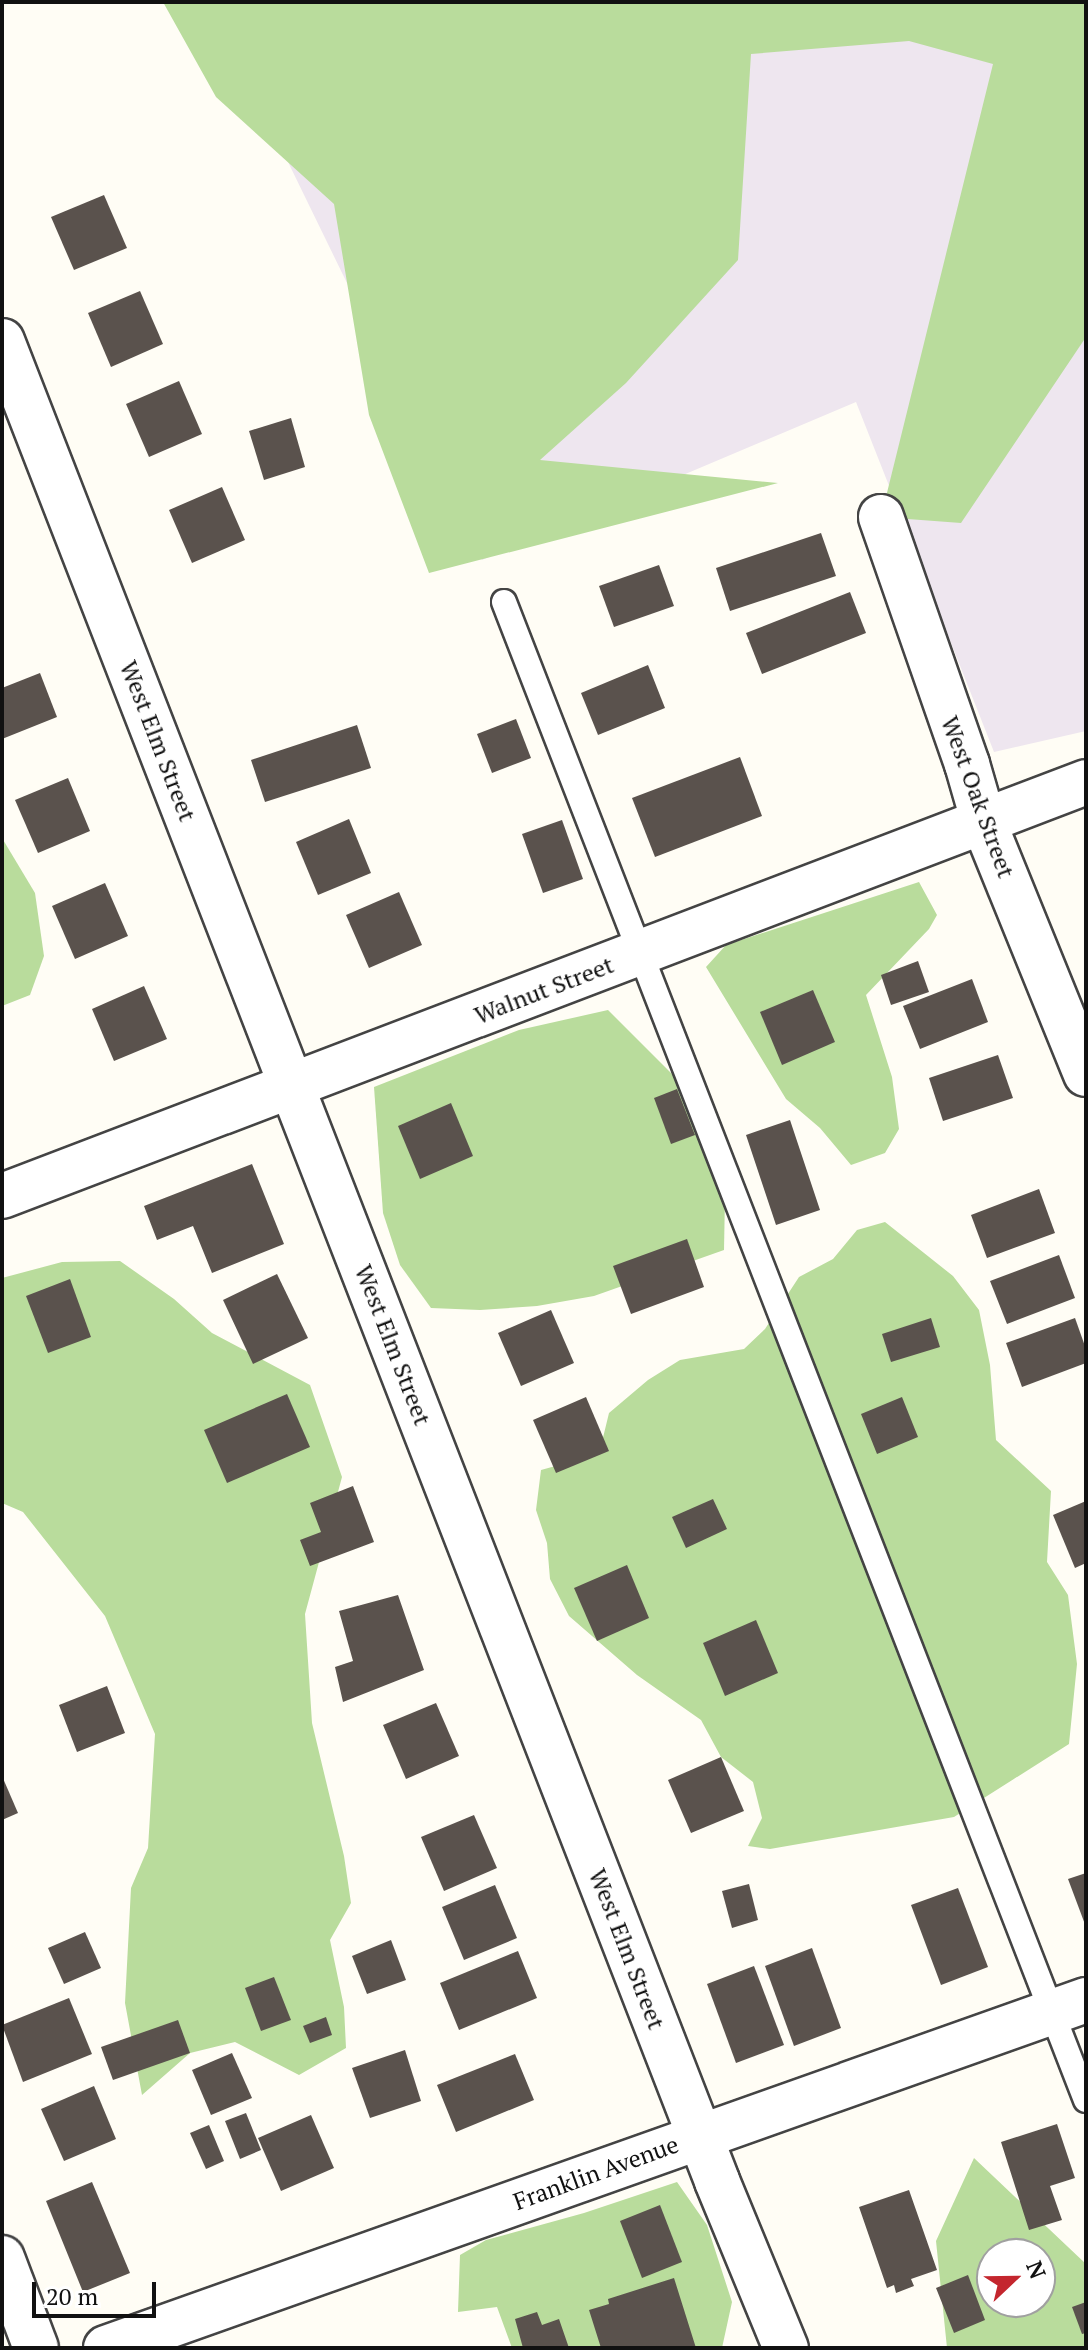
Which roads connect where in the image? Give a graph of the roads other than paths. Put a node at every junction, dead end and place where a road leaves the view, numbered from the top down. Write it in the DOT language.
graph roads {
  1 [pos="2,341"];
  2 [pos="881,517"];
  3 [pos="504,602"];
  4 [pos="1086,782"];
  5 [pos="984,823"];
  6 [pos="642,953"];
  7 [pos="1086,1074"];
  8 [pos="292,1085"];
  9 [pos="2,1196"];
  10 [pos="1069,2006"];
  11 [pos="1086,2100"];
  12 [pos="699,2136"];
  13 [pos="2,2258"];
  14 [pos="36,2348"];
  15 [pos="106,2348"];
  16 [pos="786,2348"];
  1 -- 8 [label="street, West Elm Street"];
  2 -- 5 [label="street, West Oak Street"];
  3 -- 6 [label="lane"];
  4 -- 5 [label="street, Walnut Street"];
  5 -- 6 [label="street, Walnut Street"];
  5 -- 7 [label="street, West Oak Street"];
  6 -- 8 [label="street, Walnut Street"];
  6 -- 10 [label="lane"];
  8 -- 9 [label="street, Walnut Street"];
  8 -- 12 [label="street, West Elm Street"];
  10 -- 11 [label="lane"];
  10 -- 12 [label="street, Franklin Avenue"];
  12 -- 15 [label="street, Franklin Avenue"];
  12 -- 16 [label="street, West Elm Street"];
  13 -- 14 [label="street"];
}
